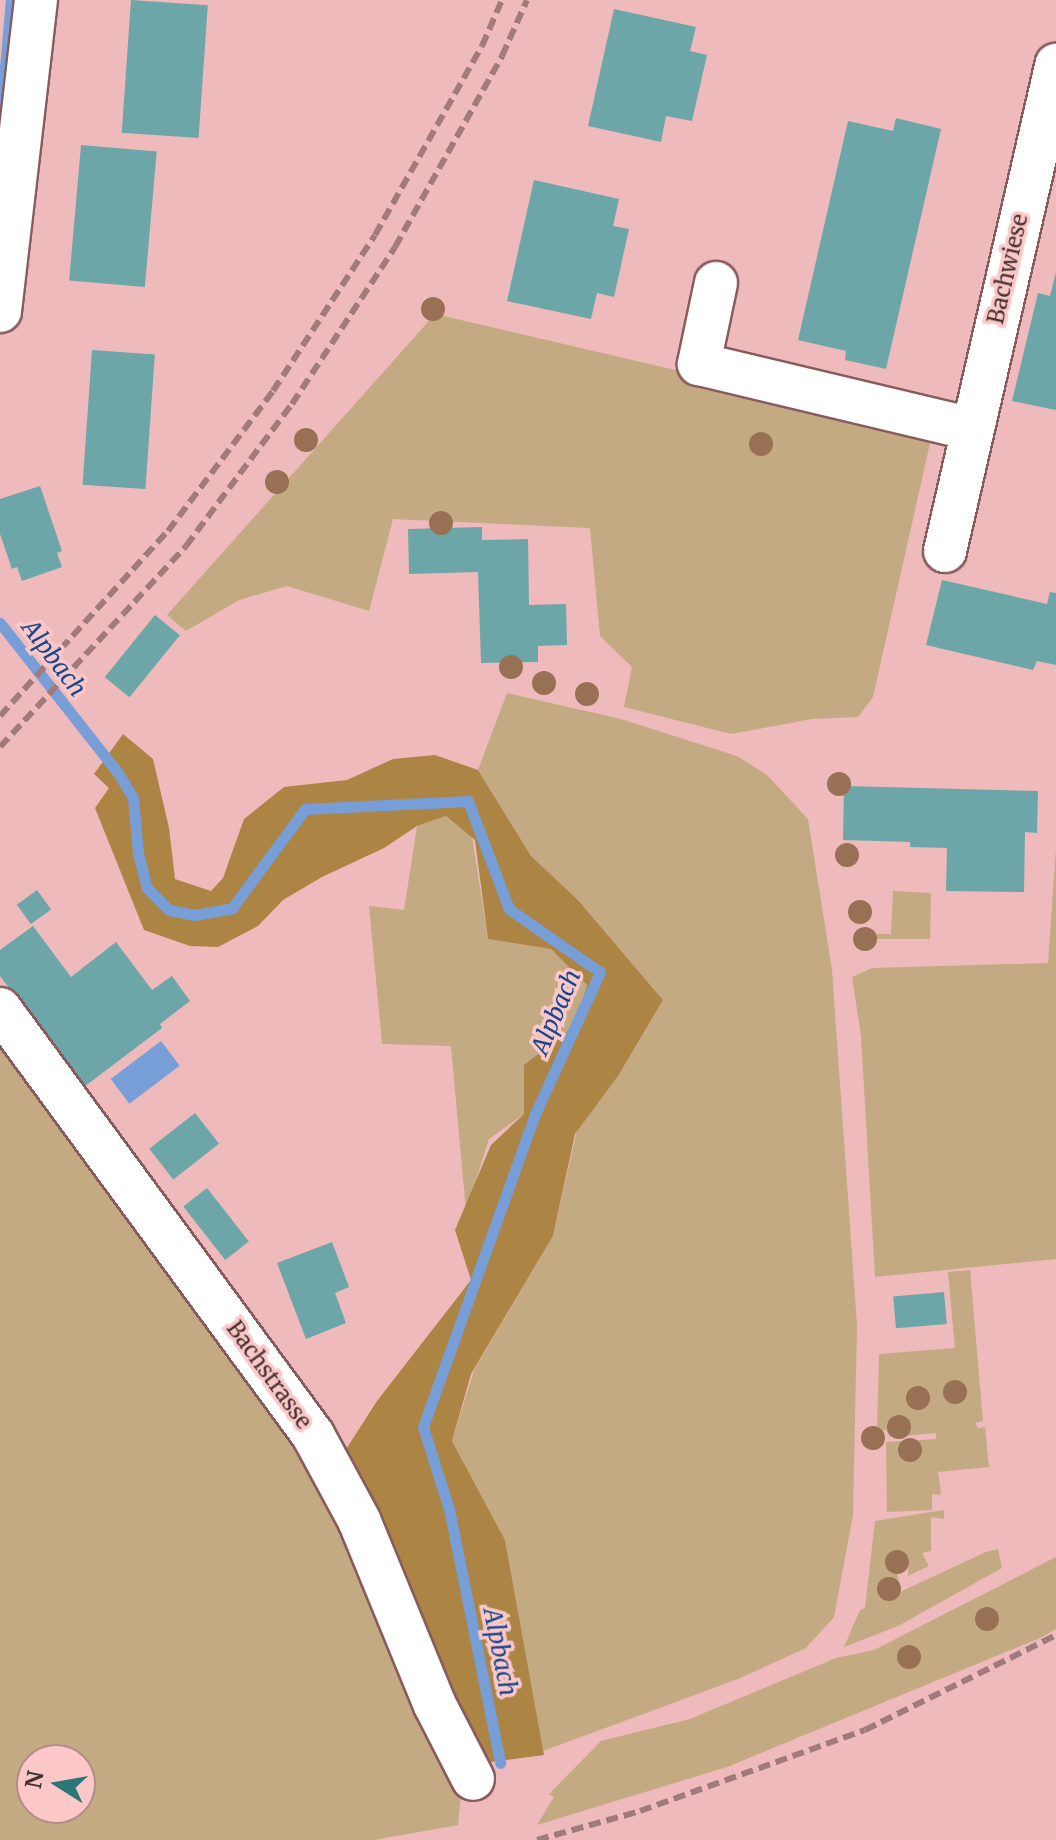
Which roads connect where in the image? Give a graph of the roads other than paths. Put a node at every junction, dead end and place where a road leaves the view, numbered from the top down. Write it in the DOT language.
graph roads {
  1 [pos="36,0"];
  2 [pos="1053,88"];
  3 [pos="716,283"];
  4 [pos="0,311"];
  5 [pos="970,434"];
  6 [pos="945,551"];
  7 [pos="0,1009"];
  8 [pos="473,1779"];
  1 -- 4 [label="street"];
  2 -- 5 [label="street, Bachwiese"];
  3 -- 5 [label="street"];
  5 -- 6 [label="street, Bachwiese"];
  7 -- 8 [label="street, Bachstrasse"];
}
